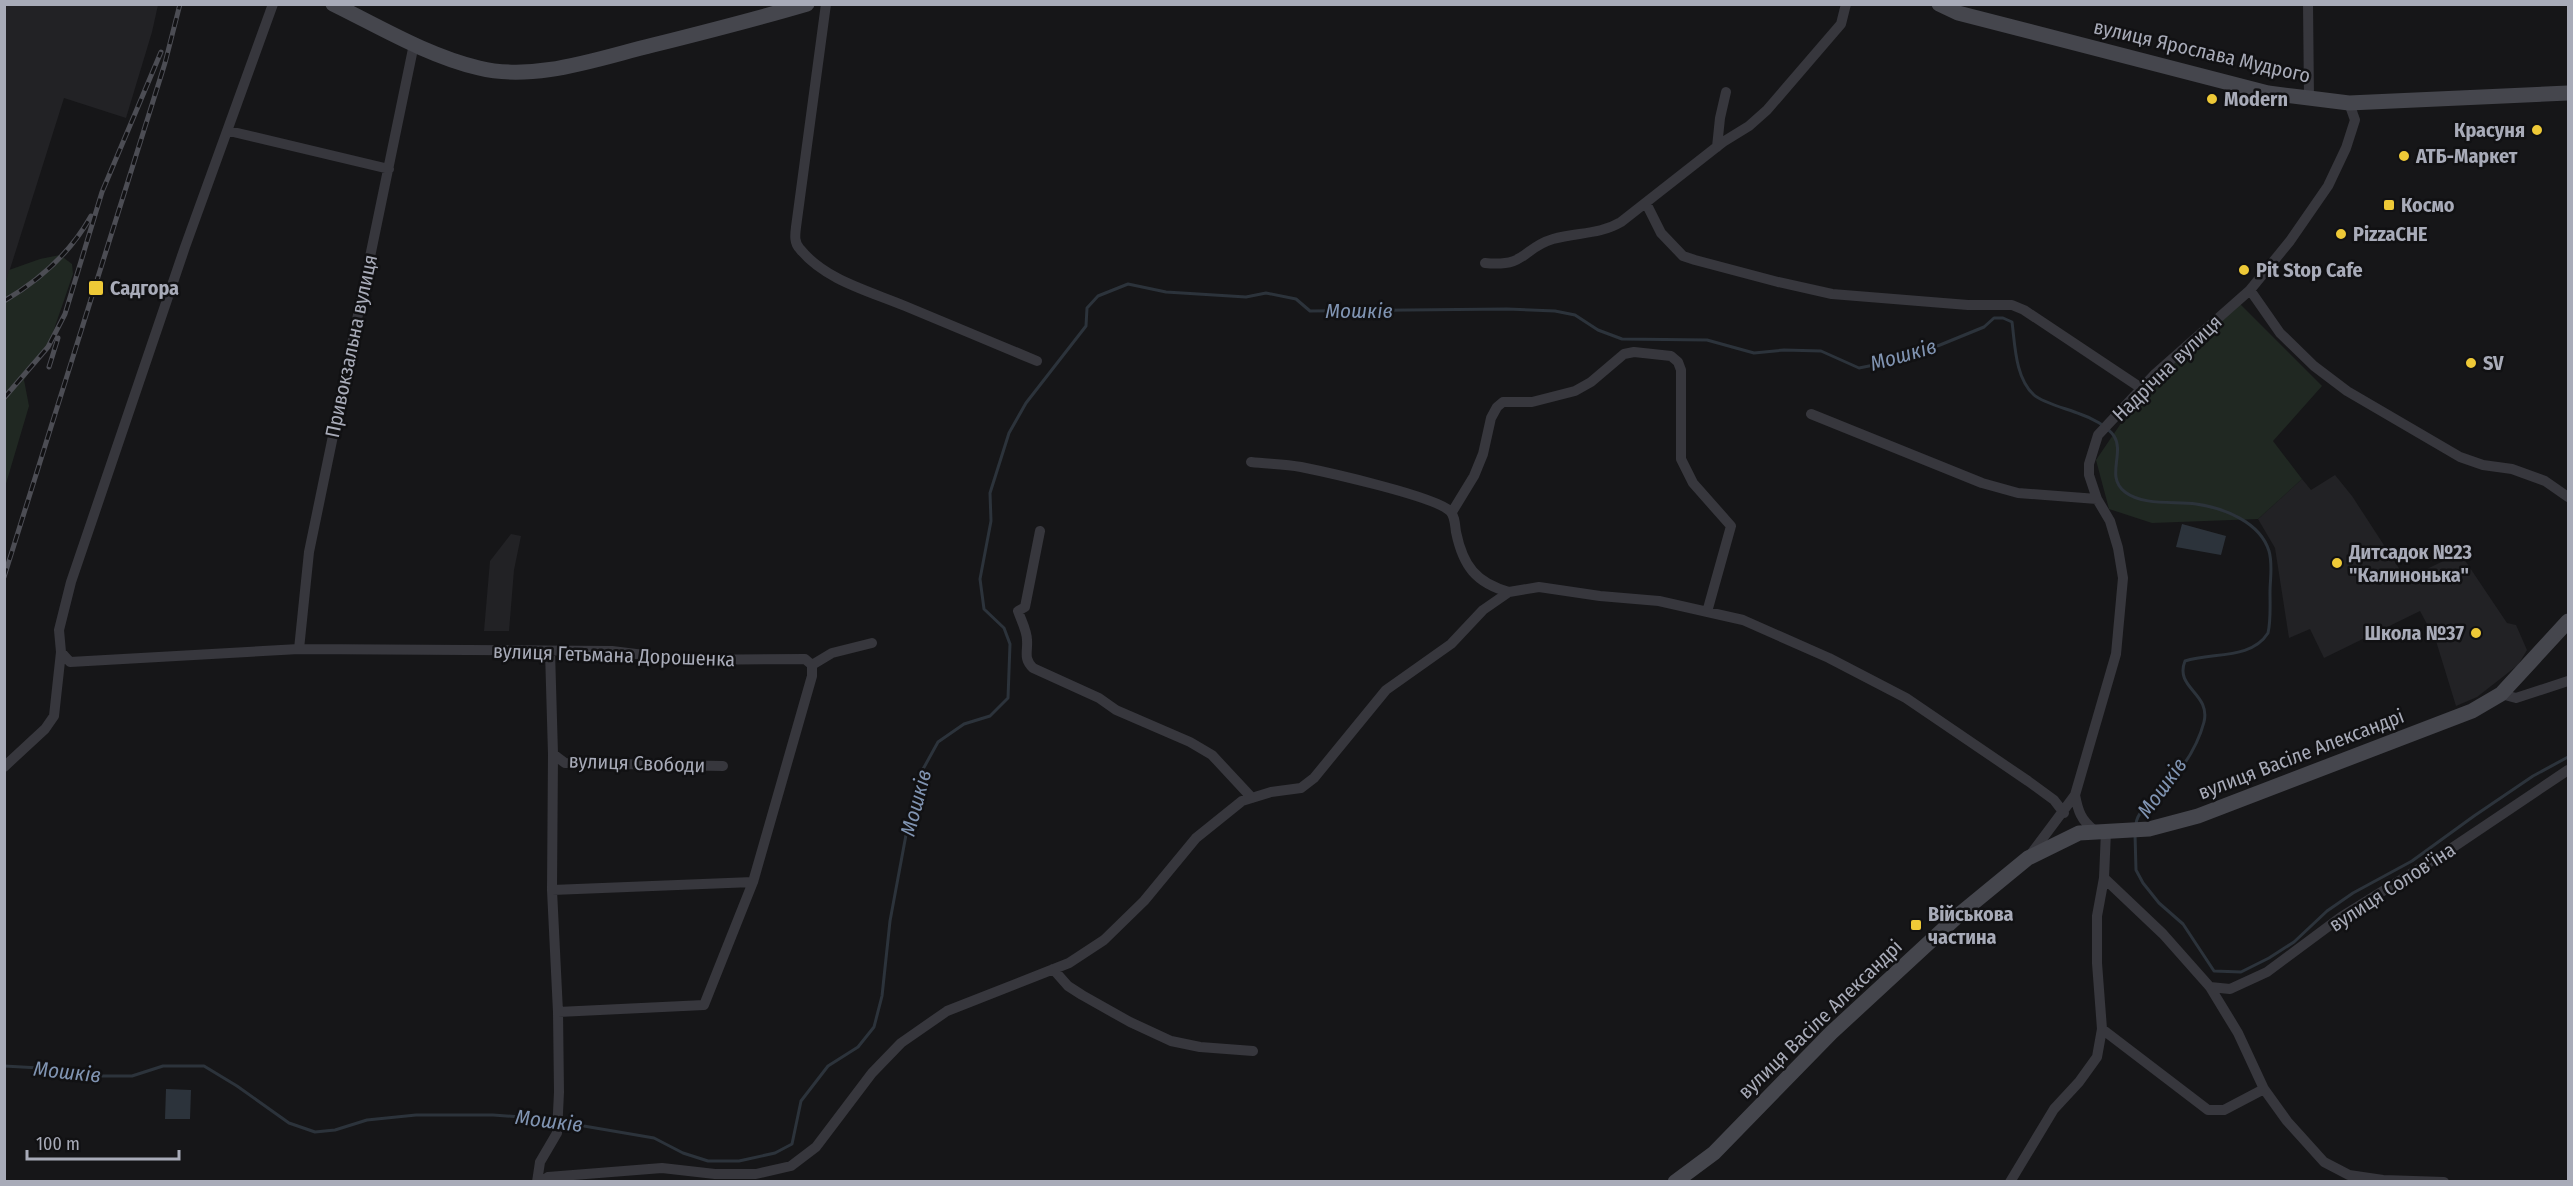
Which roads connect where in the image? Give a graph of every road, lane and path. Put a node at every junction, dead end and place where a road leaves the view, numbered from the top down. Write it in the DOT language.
graph roads {
  1 [pos="273,4"];
  2 [pos="333,4"];
  3 [pos="807,4"];
  4 [pos="826,4"];
  5 [pos="1846,4"];
  6 [pos="1939,4"];
  7 [pos="2308,4"];
  8 [pos="414,44"];
  9 [pos="1726,92"];
  10 [pos="2568,93"];
  11 [pos="2308,98"];
  12 [pos="2349,103"];
  13 [pos="229,131"];
  14 [pos="1718,147"];
  15 [pos="389,169"];
  16 [pos="1646,203"];
  17 [pos="1485,263"];
  18 [pos="2250,290"];
  19 [pos="1037,361"];
  20 [pos="2140,388"];
  21 [pos="1811,414"];
  22 [pos="1251,462"];
  23 [pos="2568,497"];
  24 [pos="2097,499"];
  25 [pos="1452,512"];
  26 [pos="1040,531"];
  27 [pos="1509,592"];
  28 [pos="1707,612"];
  29 [pos="2568,621"];
  30 [pos="872,644"];
  31 [pos="299,649"];
  32 [pos="61,651"];
  33 [pos="550,651"];
  34 [pos="812,665"];
  35 [pos="2568,681"];
  36 [pos="2501,694"];
  37 [pos="553,754"];
  38 [pos="723,766"];
  39 [pos="4,767"];
  40 [pos="2568,770"];
  41 [pos="2075,795"];
  42 [pos="1252,798"];
  43 [pos="2064,813"];
  44 [pos="2100,830"];
  45 [pos="2028,858"];
  46 [pos="2104,878"];
  47 [pos="753,882"];
  48 [pos="552,890"];
  49 [pos="1053,969"];
  50 [pos="2210,987"];
  51 [pos="558,1012"];
  52 [pos="2102,1029"];
  53 [pos="1253,1051"];
  54 [pos="2264,1089"];
  55 [pos="1678,1180"];
  56 [pos="539,1182"];
  57 [pos="2010,1182"];
  58 [pos="2444,1182"];
  1 -- 13 [label="street"];
  2 -- 8 [label="main road"];
  3 -- 8 [label="main road"];
  4 -- 19 [label="street"];
  5 -- 14 [label="street"];
  6 -- 11 [label="main road, вулиця Ярослава Мудрого"];
  7 -- 11 [label="street"];
  8 -- 15 [label="street, Привокзальна вулиця"];
  9 -- 14 [label="street"];
  10 -- 12 [label="main road, вулиця Ярослава Мудрого"];
  11 -- 12 [label="main road, вулиця Ярослава Мудрого"];
  12 -- 18 [label="street, Надрічна вулиця"];
  13 -- 15 [label="street"];
  13 -- 32 [label="street"];
  14 -- 16 [label="street"];
  15 -- 31 [label="street, Привокзальна вулиця"];
  16 -- 17 [label="street"];
  16 -- 20 [label="street"];
  18 -- 20 [label="street, Надрічна вулиця"];
  18 -- 23 [label="street"];
  20 -- 24 [label="street, Надрічна вулиця"];
  21 -- 24 [label="street"];
  22 -- 25 [label="street"];
  24 -- 41 [label="street, Надрічна вулиця"];
  25 -- 27 [label="street"];
  25 -- 28 [label="street"];
  26 -- 42 [label="street"];
  27 -- 28 [label="street"];
  27 -- 42 [label="street"];
  28 -- 43 [label="street"];
  29 -- 36 [label="main road, вулиця Васіле Александрі"];
  30 -- 34 [label="street"];
  31 -- 32 [label="street, вулиця Гетьмана Дорошенка"];
  31 -- 33 [label="street, вулиця Гетьмана Дорошенка"];
  32 -- 39 [label="street"];
  33 -- 34 [label="street, вулиця Гетьмана Дорошенка"];
  33 -- 37 [label="street"];
  34 -- 47 [label="street"];
  35 -- 36 [label="street"];
  36 -- 44 [label="main road, вулиця Васіле Александрі"];
  37 -- 38 [label="street, вулиця Свободи"];
  37 -- 48 [label="street"];
  40 -- 50 [label="street, вулиця Солов'їна"];
  41 -- 43 [label="street, Надрічна вулиця"];
  41 -- 44 [label="street"];
  42 -- 49 [label="street"];
  43 -- 45 [label="street, Надрічна вулиця"];
  44 -- 45 [label="main road, вулиця Васіле Александрі"];
  44 -- 46 [label="street"];
  45 -- 55 [label="main road, вулиця Васіле Александрі"];
  46 -- 50 [label="street"];
  46 -- 52 [label="street"];
  47 -- 48 [label="street"];
  47 -- 51 [label="street"];
  48 -- 51 [label="street"];
  49 -- 53 [label="street"];
  49 -- 56 [label="street"];
  50 -- 54 [label="street"];
  51 -- 56 [label="street"];
  52 -- 54 [label="street"];
  52 -- 57 [label="street"];
  54 -- 58 [label="street"];
}
